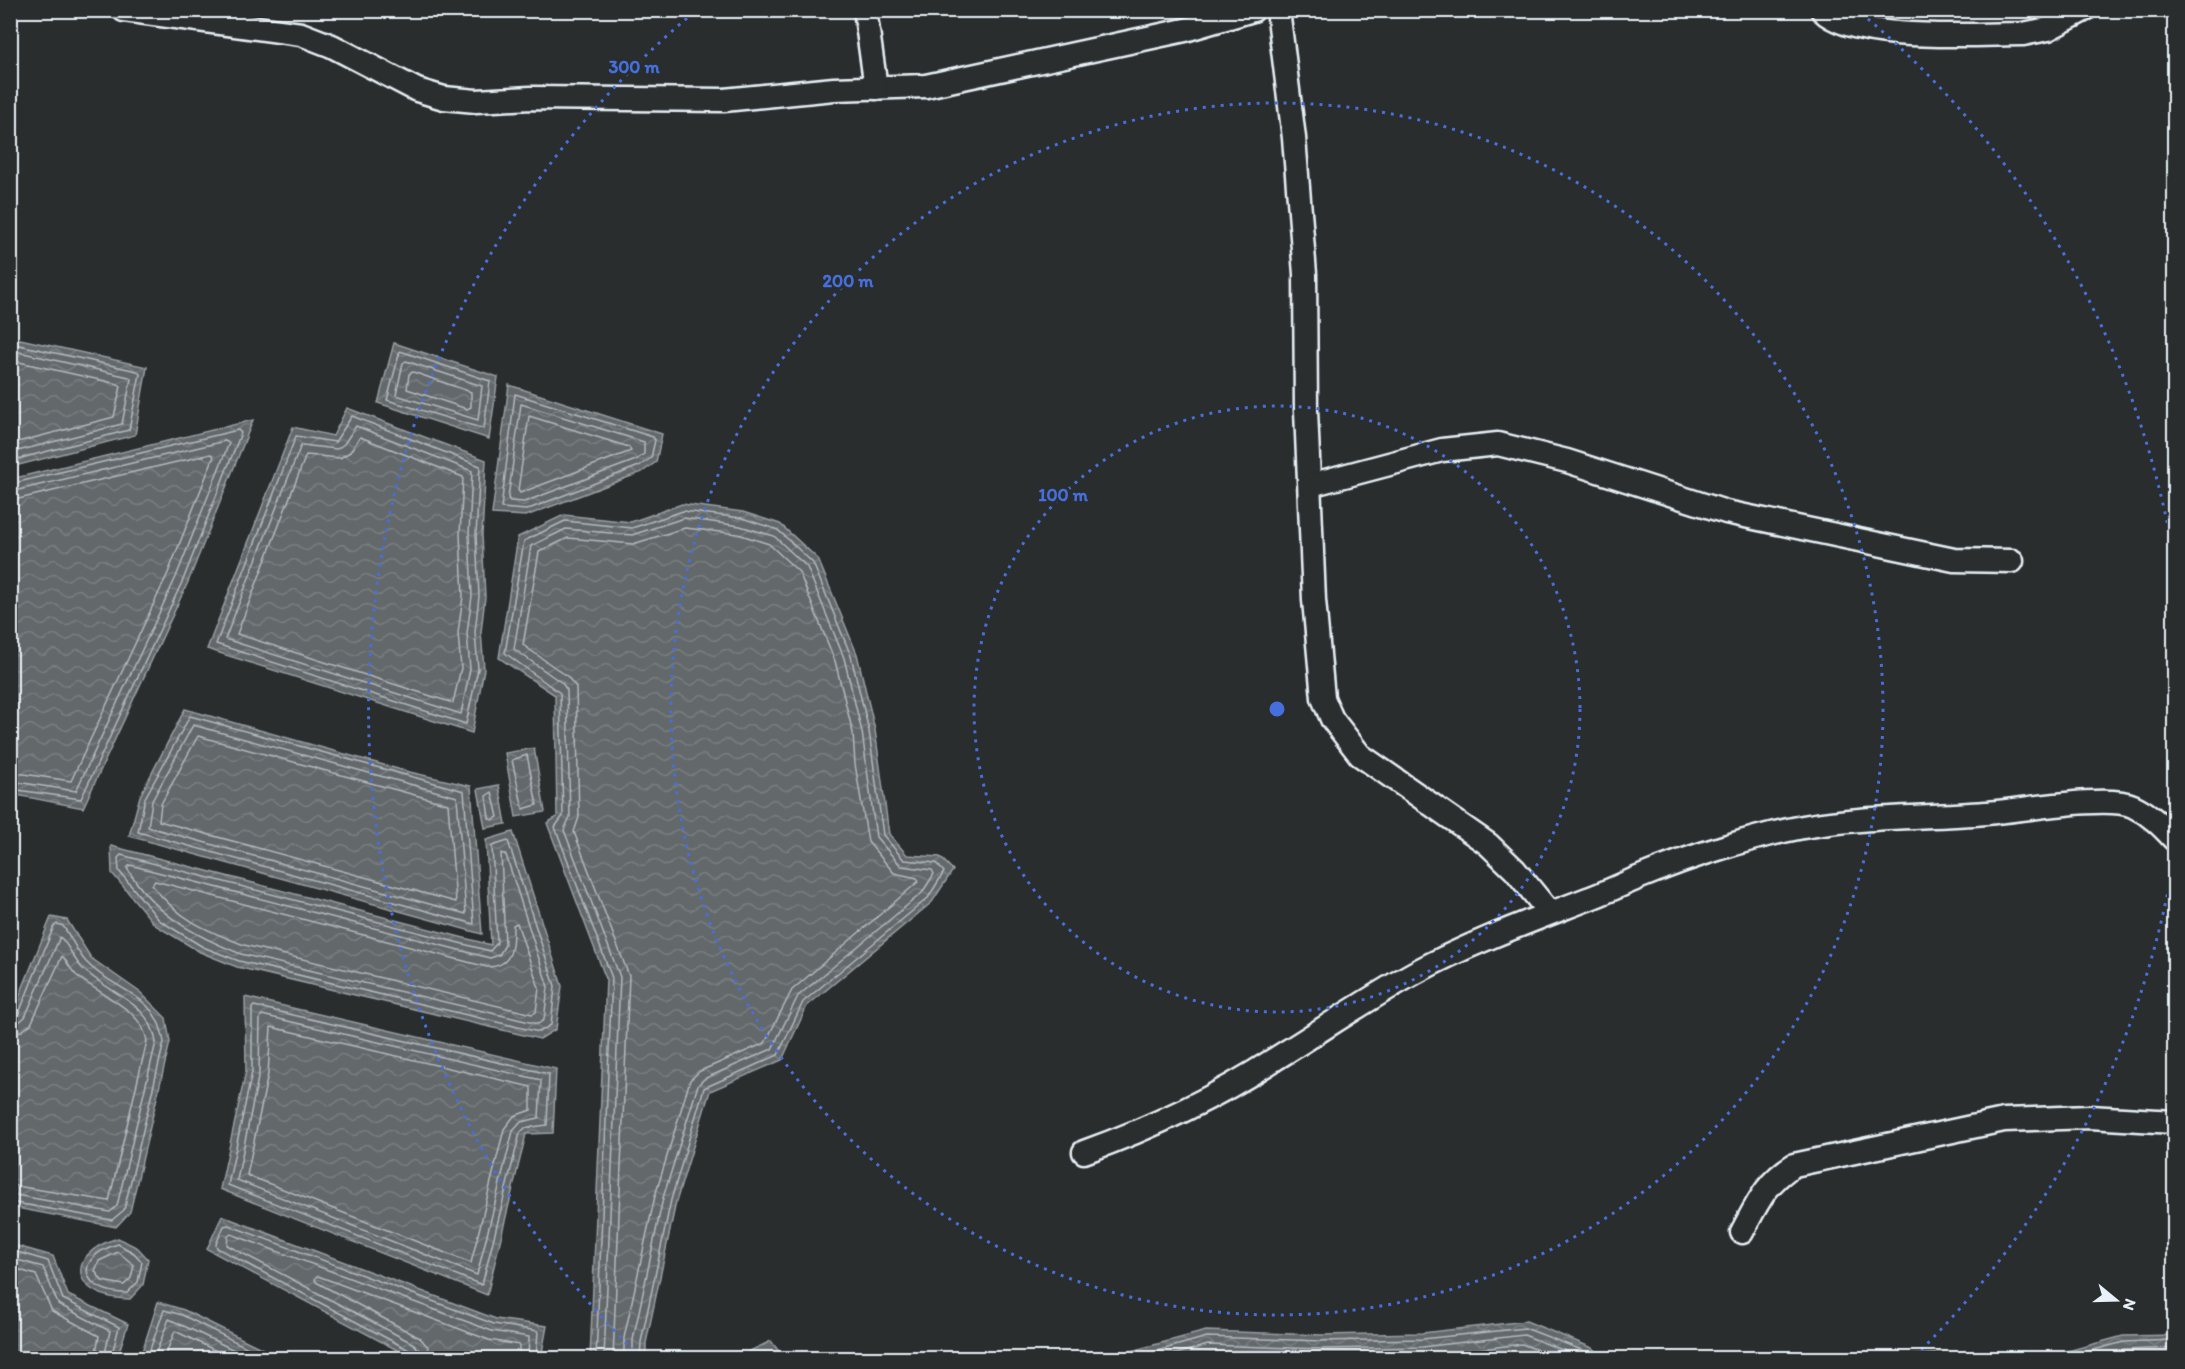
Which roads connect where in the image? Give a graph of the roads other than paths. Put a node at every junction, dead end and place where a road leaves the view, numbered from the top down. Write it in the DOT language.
graph roads {
  1 [pos="124,10"];
  2 [pos="865,10"];
  3 [pos="1253,10"];
  4 [pos="1278,10"];
  5 [pos="1822,10"];
  6 [pos="2084,10"];
  7 [pos="876,88"];
  8 [pos="1310,485"];
  9 [pos="2012,561"];
  10 [pos="2175,839"];
  11 [pos="1550,912"];
  12 [pos="2175,1122"];
  13 [pos="1084,1152"];
  14 [pos="1742,1232"];
  1 -- 7 [label="street"];
  2 -- 7 [label="street"];
  3 -- 7 [label="street"];
  4 -- 8 [label="street"];
  5 -- 6 [label="street"];
  8 -- 9 [label="street"];
  8 -- 11 [label="street"];
  10 -- 11 [label="street"];
  11 -- 13 [label="street"];
  12 -- 14 [label="street"];
}
